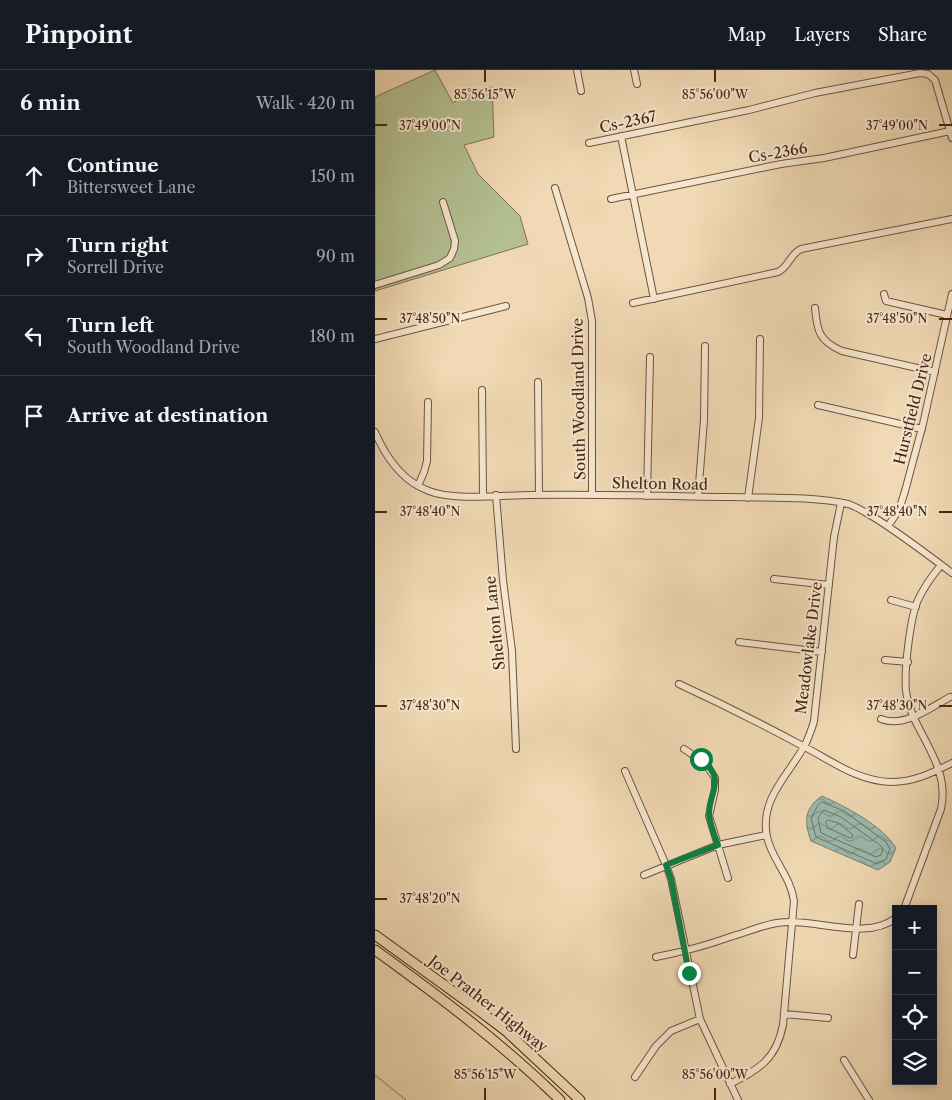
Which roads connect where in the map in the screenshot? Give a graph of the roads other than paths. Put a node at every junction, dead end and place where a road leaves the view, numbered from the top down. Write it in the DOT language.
graph roads {
  1 [pos="577,70"];
  2 [pos="634,70"];
  3 [pos="637,84"];
  4 [pos="581,91"];
  5 [pos="950,131"];
  6 [pos="621,136"];
  7 [pos="952,138"];
  8 [pos="589,143"];
  9 [pos="555,188"];
  10 [pos="633,194"];
  11 [pos="611,199"];
  12 [pos="443,202"];
  13 [pos="952,219"];
  14 [pos="375,286"];
  15 [pos="884,294"];
  16 [pos="952,294"];
  17 [pos="653,299"];
  18 [pos="633,303"];
  19 [pos="506,306"];
  20 [pos="815,308"];
  21 [pos="947,315"];
  22 [pos="375,339"];
  23 [pos="760,339"];
  24 [pos="705,346"];
  25 [pos="650,357"];
  26 [pos="935,372"];
  27 [pos="538,382"];
  28 [pos="482,390"];
  29 [pos="428,402"];
  30 [pos="818,405"];
  31 [pos="922,429"];
  32 [pos="375,432"];
  33 [pos="377,444"];
  34 [pos="417,486"];
  35 [pos="539,495"];
  36 [pos="592,495"];
  37 [pos="483,496"];
  38 [pos="496,496"];
  39 [pos="647,496"];
  40 [pos="698,497"];
  41 [pos="748,498"];
  42 [pos="841,502"];
  43 [pos="889,526"];
  44 [pos="941,565"];
  45 [pos="952,573"];
  46 [pos="774,579"];
  47 [pos="829,585"];
  48 [pos="891,600"];
  49 [pos="916,607"];
  50 [pos="739,642"];
  51 [pos="822,652"];
  52 [pos="885,660"];
  53 [pos="908,662"];
  54 [pos="679,684"];
  55 [pos="950,698"];
  56 [pos="913,716"];
  57 [pos="881,719"];
  58 [pos="804,746"];
  59 [pos="516,749"];
  60 [pos="683,749"];
  61 [pos="952,762"];
  62 [pos="939,769"];
  63 [pos="625,771"];
  64 [pos="767,835"];
  65 [pos="718,845"];
  66 [pos="666,865"];
  67 [pos="644,875"];
  68 [pos="728,878"];
  69 [pos="859,904"];
  70 [pos="906,905"];
  71 [pos="892,920"];
  72 [pos="793,922"];
  73 [pos="856,928"];
  74 [pos="375,936"];
  75 [pos="375,950"];
  76 [pos="685,951"];
  77 [pos="853,955"];
  78 [pos="656,957"];
  79 [pos="784,1014"];
  80 [pos="828,1018"];
  81 [pos="700,1020"];
  82 [pos="844,1060"];
  83 [pos="635,1077"];
  84 [pos="730,1084"];
  85 [pos="560,1100"];
  86 [pos="580,1100"];
  87 [pos="738,1100"];
  88 [pos="869,1100"];
  1 -- 4 [label="street"];
  2 -- 3 [label="street"];
  5 -- 6 [label="street, Cs-2367"];
  5 -- 7 [label="street"];
  5 -- 10 [label="street, Cs-2366"];
  6 -- 8 [label="street, Cs-2367"];
  6 -- 10 [label="street"];
  9 -- 36 [label="street, South Woodland Drive"];
  10 -- 11 [label="street, Cs-2366"];
  10 -- 17 [label="street"];
  12 -- 14 [label="street"];
  13 -- 17 [label="street"];
  15 -- 21 [label="street"];
  16 -- 21 [label="street, Hurstfield Drive"];
  17 -- 18 [label="street"];
  19 -- 22 [label="street"];
  20 -- 26 [label="street"];
  21 -- 26 [label="street, Hurstfield Drive"];
  23 -- 41 [label="street"];
  24 -- 40 [label="street"];
  25 -- 39 [label="street"];
  26 -- 31 [label="street, Hurstfield Drive"];
  27 -- 35 [label="street"];
  28 -- 37 [label="street"];
  29 -- 34 [label="street"];
  30 -- 31 [label="street"];
  31 -- 43 [label="street, Hurstfield Drive"];
  32 -- 33 [label="street, Shelton Road"];
  33 -- 34 [label="street, Shelton Road"];
  34 -- 37 [label="street, Shelton Road"];
  35 -- 36 [label="street, Shelton Road"];
  35 -- 38 [label="street, Shelton Road"];
  36 -- 39 [label="street, Shelton Road"];
  37 -- 38 [label="street, Shelton Road"];
  38 -- 59 [label="street, Shelton Lane"];
  39 -- 40 [label="street, Shelton Road"];
  40 -- 41 [label="street, Shelton Road"];
  41 -- 42 [label="street, Shelton Road"];
  42 -- 43 [label="street, Shelton Road"];
  42 -- 47 [label="street, Meadowlake Drive"];
  43 -- 44 [label="street, Shelton Road"];
  44 -- 45 [label="street, Shelton Road"];
  44 -- 49 [label="street"];
  46 -- 47 [label="street"];
  47 -- 51 [label="street, Meadowlake Drive"];
  48 -- 49 [label="street"];
  49 -- 53 [label="street"];
  50 -- 51 [label="street"];
  51 -- 58 [label="street, Meadowlake Drive"];
  52 -- 53 [label="street"];
  53 -- 56 [label="street"];
  54 -- 58 [label="street"];
  55 -- 56 [label="street"];
  56 -- 57 [label="street"];
  56 -- 62 [label="street"];
  58 -- 62 [label="street"];
  58 -- 64 [label="street, Meadowlake Drive"];
  60 -- 65 [label="street"];
  61 -- 62 [label="street"];
  62 -- 70 [label="street"];
  63 -- 66 [label="street"];
  64 -- 65 [label="street"];
  64 -- 72 [label="street, Meadowlake Drive"];
  65 -- 66 [label="street"];
  65 -- 68 [label="street"];
  66 -- 67 [label="street"];
  66 -- 76 [label="street"];
  69 -- 73 [label="street"];
  71 -- 73 [label="street"];
  72 -- 73 [label="street"];
  72 -- 76 [label="street"];
  72 -- 79 [label="street, Meadowlake Drive"];
  73 -- 77 [label="street"];
  74 -- 86 [label="highway, Joe Prather Highway"];
  75 -- 85 [label="highway, Joe Prather Highway"];
  76 -- 78 [label="street"];
  76 -- 81 [label="street"];
  79 -- 80 [label="street"];
  79 -- 84 [label="street, Meadowlake Drive"];
  81 -- 83 [label="street"];
  81 -- 84 [label="street"];
  82 -- 88 [label="street"];
  84 -- 87 [label="street"];
}
